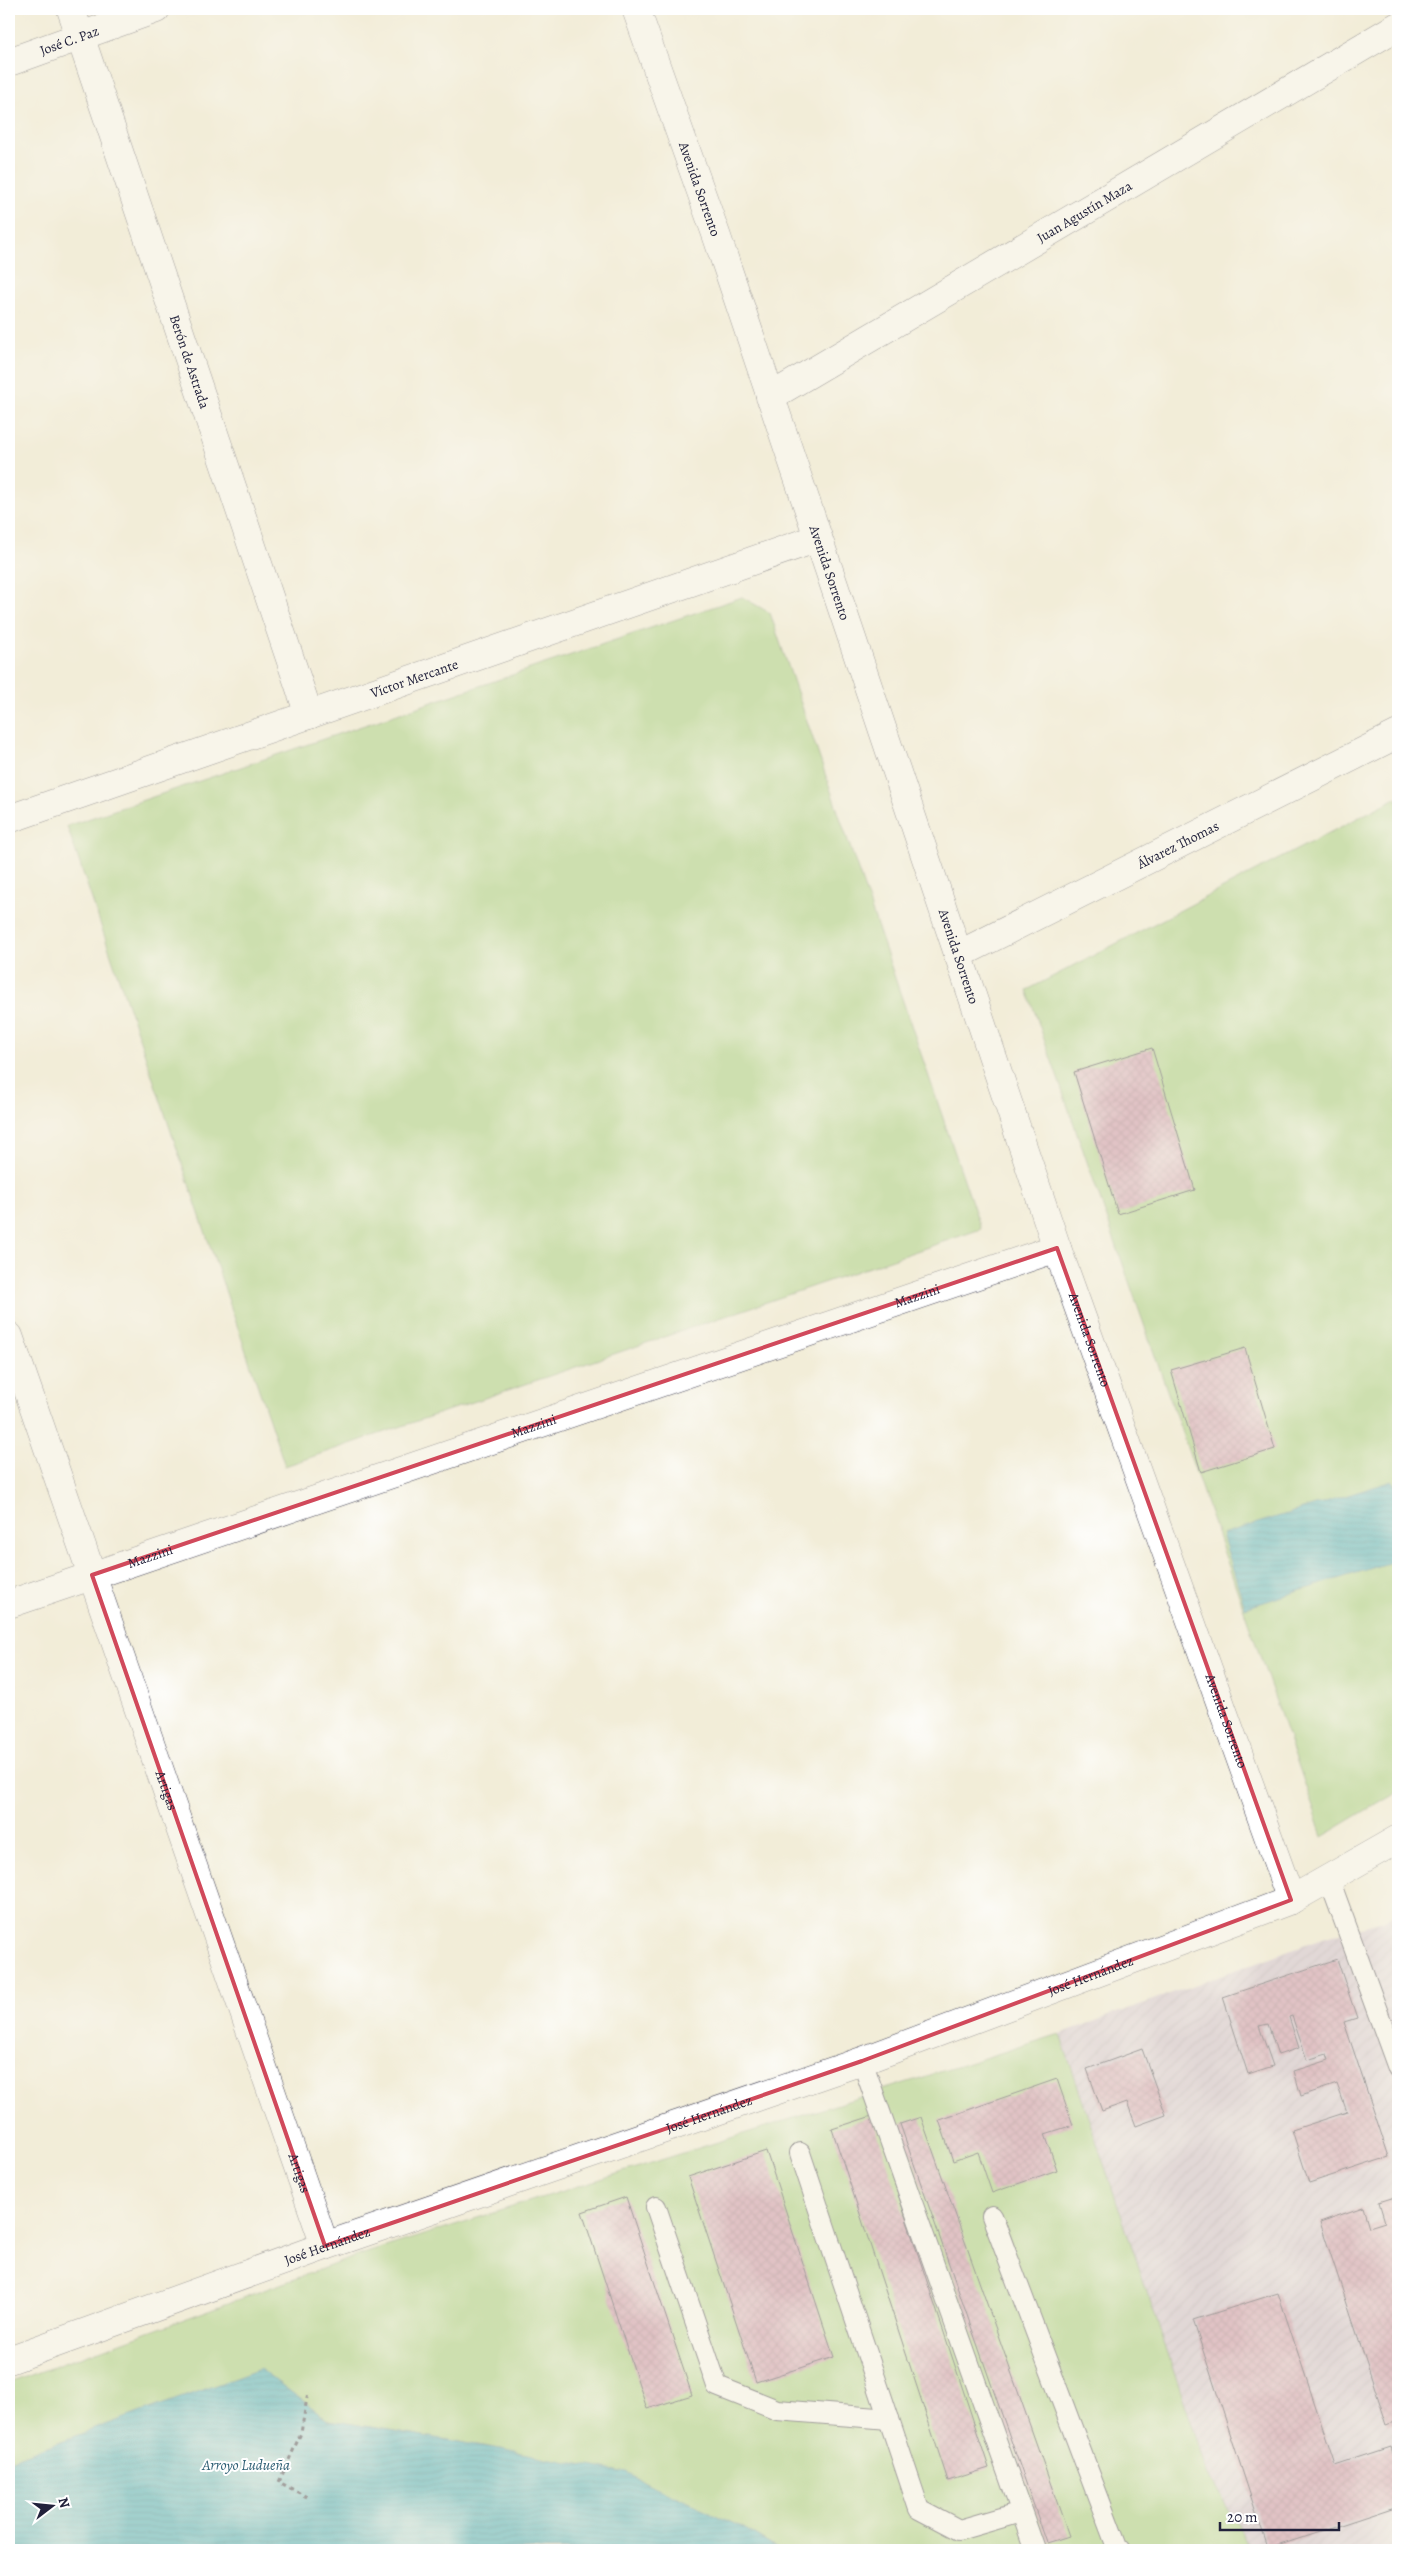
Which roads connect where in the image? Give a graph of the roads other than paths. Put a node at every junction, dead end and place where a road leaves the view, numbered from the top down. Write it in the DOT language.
graph roads {
  1 [pos="71,9"];
  2 [pos="156,9"];
  3 [pos="636,9"];
  4 [pos="1398,26"];
  5 [pos="81,38"];
  6 [pos="9,62"];
  7 [pos="770,397"];
  8 [pos="818,538"];
  9 [pos="309,715"];
  10 [pos="1398,734"];
  11 [pos="9,819"];
  12 [pos="958,955"];
  13 [pos="1058,1248"];
  14 [pos="9,1336"];
  15 [pos="92,1576"];
  16 [pos="9,1604"];
  17 [pos="1398,1839"];
  18 [pos="1329,1879"];
  19 [pos="1291,1900"];
  20 [pos="1396,2055"];
  21 [pos="862,2061"];
  22 [pos="800,2153"];
  23 [pos="656,2207"];
  24 [pos="992,2216"];
  25 [pos="325,2246"];
  26 [pos="9,2360"];
  27 [pos="889,2419"];
  28 [pos="1021,2512"];
  29 [pos="1115,2549"];
  30 [pos="1035,2550"];
  1 -- 5 [label="street, Berón de Astrada"];
  2 -- 5 [label="street, José C. Paz"];
  3 -- 7 [label="street, Avenida Sorrento"];
  4 -- 7 [label="street, Juan Agustín Maza"];
  5 -- 6 [label="street, José C. Paz"];
  5 -- 9 [label="street, Berón de Astrada"];
  7 -- 8 [label="street, Avenida Sorrento"];
  8 -- 9 [label="street, Víctor Mercante"];
  8 -- 12 [label="street, Avenida Sorrento"];
  9 -- 11 [label="street, Víctor Mercante"];
  10 -- 12 [label="street, Álvarez Thomas"];
  12 -- 13 [label="street, Avenida Sorrento"];
  13 -- 15 [label="street, Mazzini"];
  13 -- 19 [label="street, Avenida Sorrento"];
  14 -- 15 [label="street, Artigas"];
  15 -- 16 [label="street, Mazzini"];
  15 -- 25 [label="street, Artigas"];
  17 -- 18 [label="street, José Hernández"];
  18 -- 19 [label="street, José Hernández"];
  18 -- 20 [label="lane"];
  19 -- 21 [label="street, José Hernández"];
  21 -- 25 [label="street, José Hernández"];
  21 -- 28 [label="lane"];
  22 -- 27 [label="lane"];
  23 -- 27 [label="lane"];
  24 -- 29 [label="lane"];
  25 -- 26 [label="street, José Hernández"];
  27 -- 28 [label="lane"];
  28 -- 30 [label="lane"];
}
